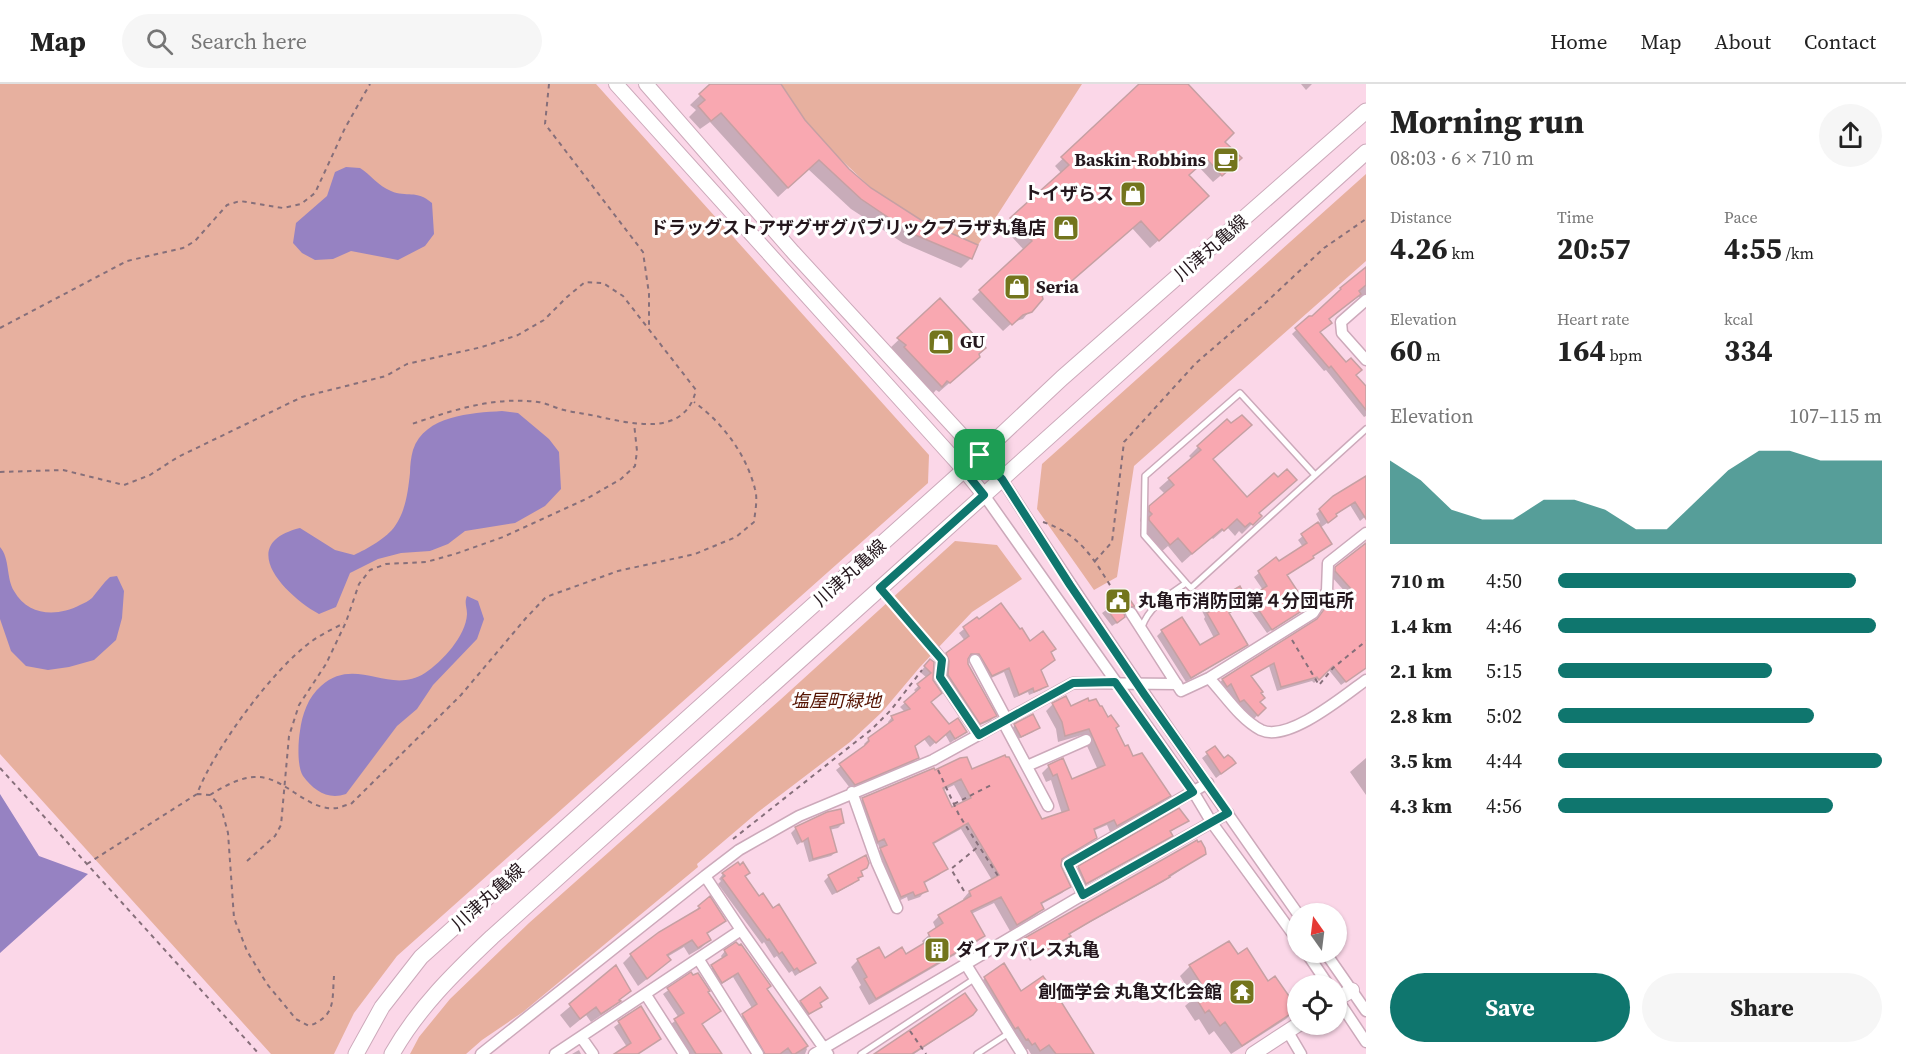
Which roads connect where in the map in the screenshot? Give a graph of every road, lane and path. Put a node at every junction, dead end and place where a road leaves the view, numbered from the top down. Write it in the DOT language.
graph roads {
  1 [pos="370,84"];
  2 [pos="549,84"];
  3 [pos="616,84"];
  4 [pos="646,84"];
  5 [pos="1364,112"];
  6 [pos="1366,152"];
  7 [pos="1366,219"];
  8 [pos="1366,300"];
  9 [pos="0,328"];
  10 [pos="649,329"];
  11 [pos="1366,360"];
  12 [pos="694,402"];
  13 [pos="634,423"];
  14 [pos="409,425"];
  15 [pos="1366,429"];
  16 [pos="980,455"];
  17 [pos="964,470"];
  18 [pos="0,472"];
  19 [pos="1315,475"];
  20 [pos="1002,479"];
  21 [pos="984,495"];
  22 [pos="1029,520"];
  23 [pos="1366,533"];
  24 [pos="1095,561"];
  25 [pos="1186,583"];
  26 [pos="880,588"];
  27 [pos="1116,595"];
  28 [pos="1131,613"];
  29 [pos="346,622"];
  30 [pos="1141,629"];
  31 [pos="1286,630"];
  32 [pos="1366,641"];
  33 [pos="935,651"];
  34 [pos="975,660"];
  35 [pos="922,670"];
  36 [pos="1209,678"];
  37 [pos="1366,680"];
  38 [pos="1115,682"];
  39 [pos="1136,683"];
  40 [pos="1177,684"];
  41 [pos="1005,721"];
  42 [pos="979,735"];
  43 [pos="1086,740"];
  44 [pos="933,760"];
  45 [pos="1027,766"];
  46 [pos="0,768"];
  47 [pos="1208,783"];
  48 [pos="993,784"];
  49 [pos="284,786"];
  50 [pos="852,792"];
  51 [pos="1193,792"];
  52 [pos="197,794"];
  53 [pos="210,795"];
  54 [pos="954,804"];
  55 [pos="1048,806"];
  56 [pos="1228,813"];
  57 [pos="1212,823"];
  58 [pos="727,843"];
  59 [pos="979,846"];
  60 [pos="247,861"];
  61 [pos="87,864"];
  62 [pos="705,876"];
  63 [pos="1000,879"];
  64 [pos="964,891"];
  65 [pos="1083,895"];
  66 [pos="1290,903"];
  67 [pos="897,908"];
  68 [pos="1287,926"];
  69 [pos="741,930"];
  70 [pos="699,960"];
  71 [pos="965,963"];
  72 [pos="1333,963"];
  73 [pos="334,976"];
  74 [pos="975,978"];
  75 [pos="1352,990"];
  76 [pos="1347,993"];
  77 [pos="646,995"];
  78 [pos="1366,1011"];
  79 [pos="1347,1014"];
  80 [pos="1287,1032"];
  81 [pos="1009,1033"];
  82 [pos="1295,1035"];
  83 [pos="581,1037"];
  84 [pos="1366,1042"];
  85 [pos="822,1052"];
  86 [pos="484,1053"];
  87 [pos="259,1054"];
  88 [pos="356,1054"];
  89 [pos="392,1054"];
  90 [pos="555,1054"];
  91 [pos="593,1054"];
  92 [pos="684,1054"];
  93 [pos="758,1054"];
  94 [pos="861,1054"];
  95 [pos="977,1054"];
  96 [pos="1022,1054"];
  97 [pos="1253,1054"];
  98 [pos="1301,1054"];
  1 -- 9 [label="path"];
  2 -- 10 [label="path"];
  3 -- 17 [label="street"];
  4 -- 16 [label="street"];
  5 -- 16 [label="main road, 川津丸亀線"];
  6 -- 20 [label="main road, 川津丸亀線"];
  7 -- 24 [label="path"];
  8 -- 11 [label="street"];
  10 -- 12 [label="path"];
  10 -- 18 [label="path"];
  12 -- 13 [label="path"];
  12 -- 49 [label="path"];
  13 -- 14 [label="path"];
  13 -- 29 [label="path"];
  15 -- 19 [label="lane"];
  16 -- 17 [label="main road, 川津丸亀線"];
  16 -- 20 [label="street"];
  17 -- 21 [label="street"];
  17 -- 88 [label="main road, 川津丸亀線"];
  19 -- 25 [label="lane"];
  19 -- 25 [label="lane"];
  20 -- 21 [label="main road, 川津丸亀線"];
  20 -- 22 [label="street"];
  21 -- 26 [label="main road, 川津丸亀線"];
  21 -- 38 [label="street"];
  22 -- 24 [label="path"];
  22 -- 39 [label="street"];
  23 -- 31 [label="street"];
  24 -- 27 [label="path"];
  25 -- 30 [label="lane"];
  26 -- 33 [label="lane"];
  26 -- 89 [label="main road, 川津丸亀線"];
  28 -- 30 [label="street"];
  29 -- 49 [label="path"];
  29 -- 52 [label="path"];
  30 -- 40 [label="street"];
  31 -- 32 [label="path"];
  31 -- 36 [label="street"];
  33 -- 42 [label="street"];
  34 -- 41 [label="street"];
  35 -- 58 [label="path"];
  36 -- 37 [label="street"];
  36 -- 40 [label="street"];
  38 -- 39 [label="street"];
  38 -- 41 [label="street"];
  38 -- 51 [label="street"];
  39 -- 40 [label="street"];
  39 -- 47 [label="street"];
  41 -- 42 [label="street"];
  41 -- 45 [label="street"];
  42 -- 44 [label="street"];
  43 -- 45 [label="street"];
  44 -- 50 [label="street"];
  44 -- 54 [label="path"];
  45 -- 55 [label="street"];
  46 -- 61 [label="path"];
  47 -- 51 [label="street"];
  47 -- 56 [label="street"];
  48 -- 54 [label="path"];
  49 -- 53 [label="path"];
  49 -- 60 [label="path"];
  50 -- 62 [label="street"];
  50 -- 67 [label="street"];
  51 -- 57 [label="street"];
  51 -- 65 [label="street"];
  52 -- 53 [label="path"];
  52 -- 61 [label="path"];
  53 -- 73 [label="path"];
  54 -- 59 [label="path"];
  56 -- 57 [label="street"];
  56 -- 66 [label="street"];
  57 -- 65 [label="street"];
  57 -- 68 [label="street"];
  59 -- 63 [label="path"];
  59 -- 64 [label="path"];
  61 -- 87 [label="path"];
  62 -- 69 [label="street"];
  62 -- 86 [label="street"];
  65 -- 71 [label="street"];
  69 -- 70 [label="street"];
  69 -- 85 [label="street"];
  70 -- 77 [label="street"];
  70 -- 93 [label="street"];
  71 -- 74 [label="street"];
  71 -- 85 [label="street"];
  72 -- 75 [label="street"];
  74 -- 81 [label="street"];
  74 -- 94 [label="lane"];
  75 -- 76 [label="street"];
  75 -- 78 [label="street"];
  77 -- 83 [label="street"];
  77 -- 92 [label="street"];
  79 -- 84 [label="street"];
  80 -- 97 [label="street"];
  81 -- 95 [label="lane"];
  81 -- 96 [label="street"];
  82 -- 98 [label="street"];
  83 -- 90 [label="street"];
  83 -- 91 [label="street"];
}
